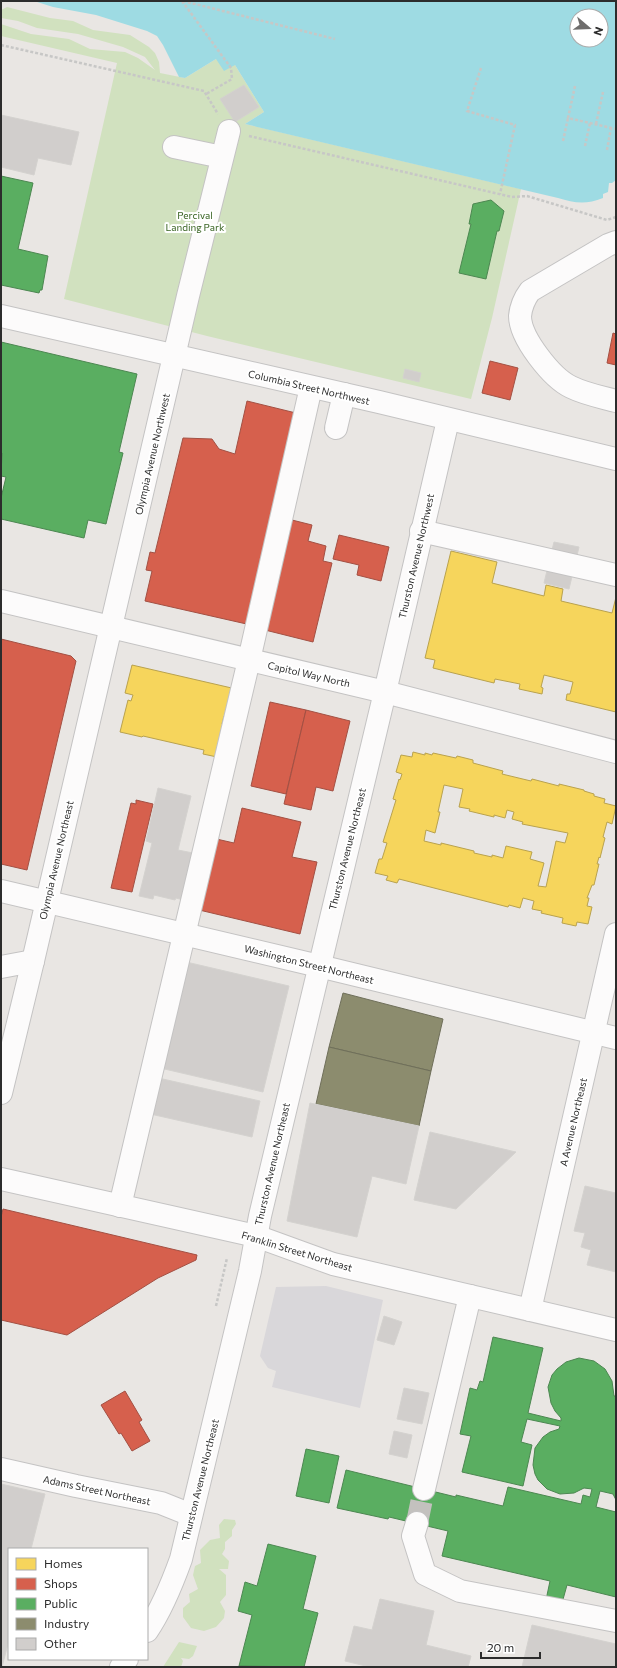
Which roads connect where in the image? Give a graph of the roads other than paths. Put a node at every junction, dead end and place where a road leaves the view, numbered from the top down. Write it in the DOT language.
graph roads {
  1 [pos="229,131"];
  2 [pos="174,147"];
  3 [pos="222,157"];
  4 [pos="616,242"];
  5 [pos="1,316"];
  6 [pos="174,356"];
  7 [pos="311,387"];
  8 [pos="344,394"];
  9 [pos="616,400"];
  10 [pos="448,420"];
  11 [pos="336,428"];
  12 [pos="616,459"];
  13 [pos="421,531"];
  14 [pos="616,575"];
  15 [pos="1,601"];
  16 [pos="111,627"];
  17 [pos="249,660"];
  18 [pos="385,692"];
  19 [pos="616,752"];
  20 [pos="1,891"];
  21 [pos="47,902"];
  22 [pos="185,934"];
  23 [pos="616,934"];
  24 [pos="34,961"];
  25 [pos="319,966"];
  26 [pos="1,967"];
  27 [pos="592,1033"];
  28 [pos="616,1038"];
  29 [pos="2,1086"];
  30 [pos="1,1179"];
  31 [pos="120,1206"];
  32 [pos="256,1236"];
  33 [pos="470,1296"];
  34 [pos="530,1310"];
  35 [pos="616,1330"];
  36 [pos="1,1469"];
  37 [pos="424,1489"];
  38 [pos="192,1515"];
  39 [pos="417,1523"];
  40 [pos="616,1621"];
  41 [pos="148,1629"];
  1 -- 3 [label="street, Olympia Avenue Northwest"];
  2 -- 3 [label="street"];
  3 -- 6 [label="street, Olympia Avenue Northwest"];
  4 -- 9 [label="street"];
  5 -- 6 [label="street, Columbia Street Northwest"];
  6 -- 7 [label="street, Columbia Street Northwest"];
  6 -- 16 [label="street, Olympia Avenue Northwest"];
  7 -- 8 [label="street, Columbia Street Northwest"];
  7 -- 17 [label="street"];
  8 -- 10 [label="street, Columbia Street Northwest"];
  8 -- 11 [label="street"];
  10 -- 12 [label="street, Columbia Street Northwest"];
  10 -- 13 [label="street, Thurston Avenue Northwest"];
  13 -- 14 [label="street"];
  13 -- 18 [label="street, Thurston Avenue Northwest"];
  15 -- 16 [label="street, Capitol Way North"];
  16 -- 17 [label="street, Capitol Way North"];
  16 -- 21 [label="street, Olympia Avenue Northeast"];
  17 -- 18 [label="street, Capitol Way North"];
  17 -- 22 [label="street"];
  18 -- 19 [label="street, Capitol Way North"];
  18 -- 25 [label="street, Thurston Avenue Northeast"];
  20 -- 21 [label="street, Washington Street Northeast"];
  21 -- 22 [label="street, Washington Street Northeast"];
  21 -- 24 [label="street, Olympia Avenue Northeast"];
  22 -- 25 [label="street, Washington Street Northeast"];
  22 -- 31 [label="street"];
  23 -- 27 [label="street, A Avenue Northeast"];
  24 -- 26 [label="street"];
  24 -- 29 [label="street, Olympia Avenue Northeast"];
  25 -- 27 [label="street, Washington Street Northeast"];
  25 -- 32 [label="street, Thurston Avenue Northeast"];
  27 -- 28 [label="street, Washington Street Northeast"];
  27 -- 34 [label="street, A Avenue Northeast"];
  30 -- 31 [label="street, Franklin Street Northeast"];
  31 -- 32 [label="street, Franklin Street Northeast"];
  32 -- 33 [label="street, Franklin Street Northeast"];
  32 -- 38 [label="street, Thurston Avenue Northeast"];
  33 -- 34 [label="street, Franklin Street Northeast"];
  33 -- 37 [label="street"];
  34 -- 35 [label="street, Franklin Street Northeast"];
  36 -- 38 [label="street, Adams Street Northeast"];
  38 -- 41 [label="street, Thurston Avenue Northeast"];
  39 -- 40 [label="street"];
}
